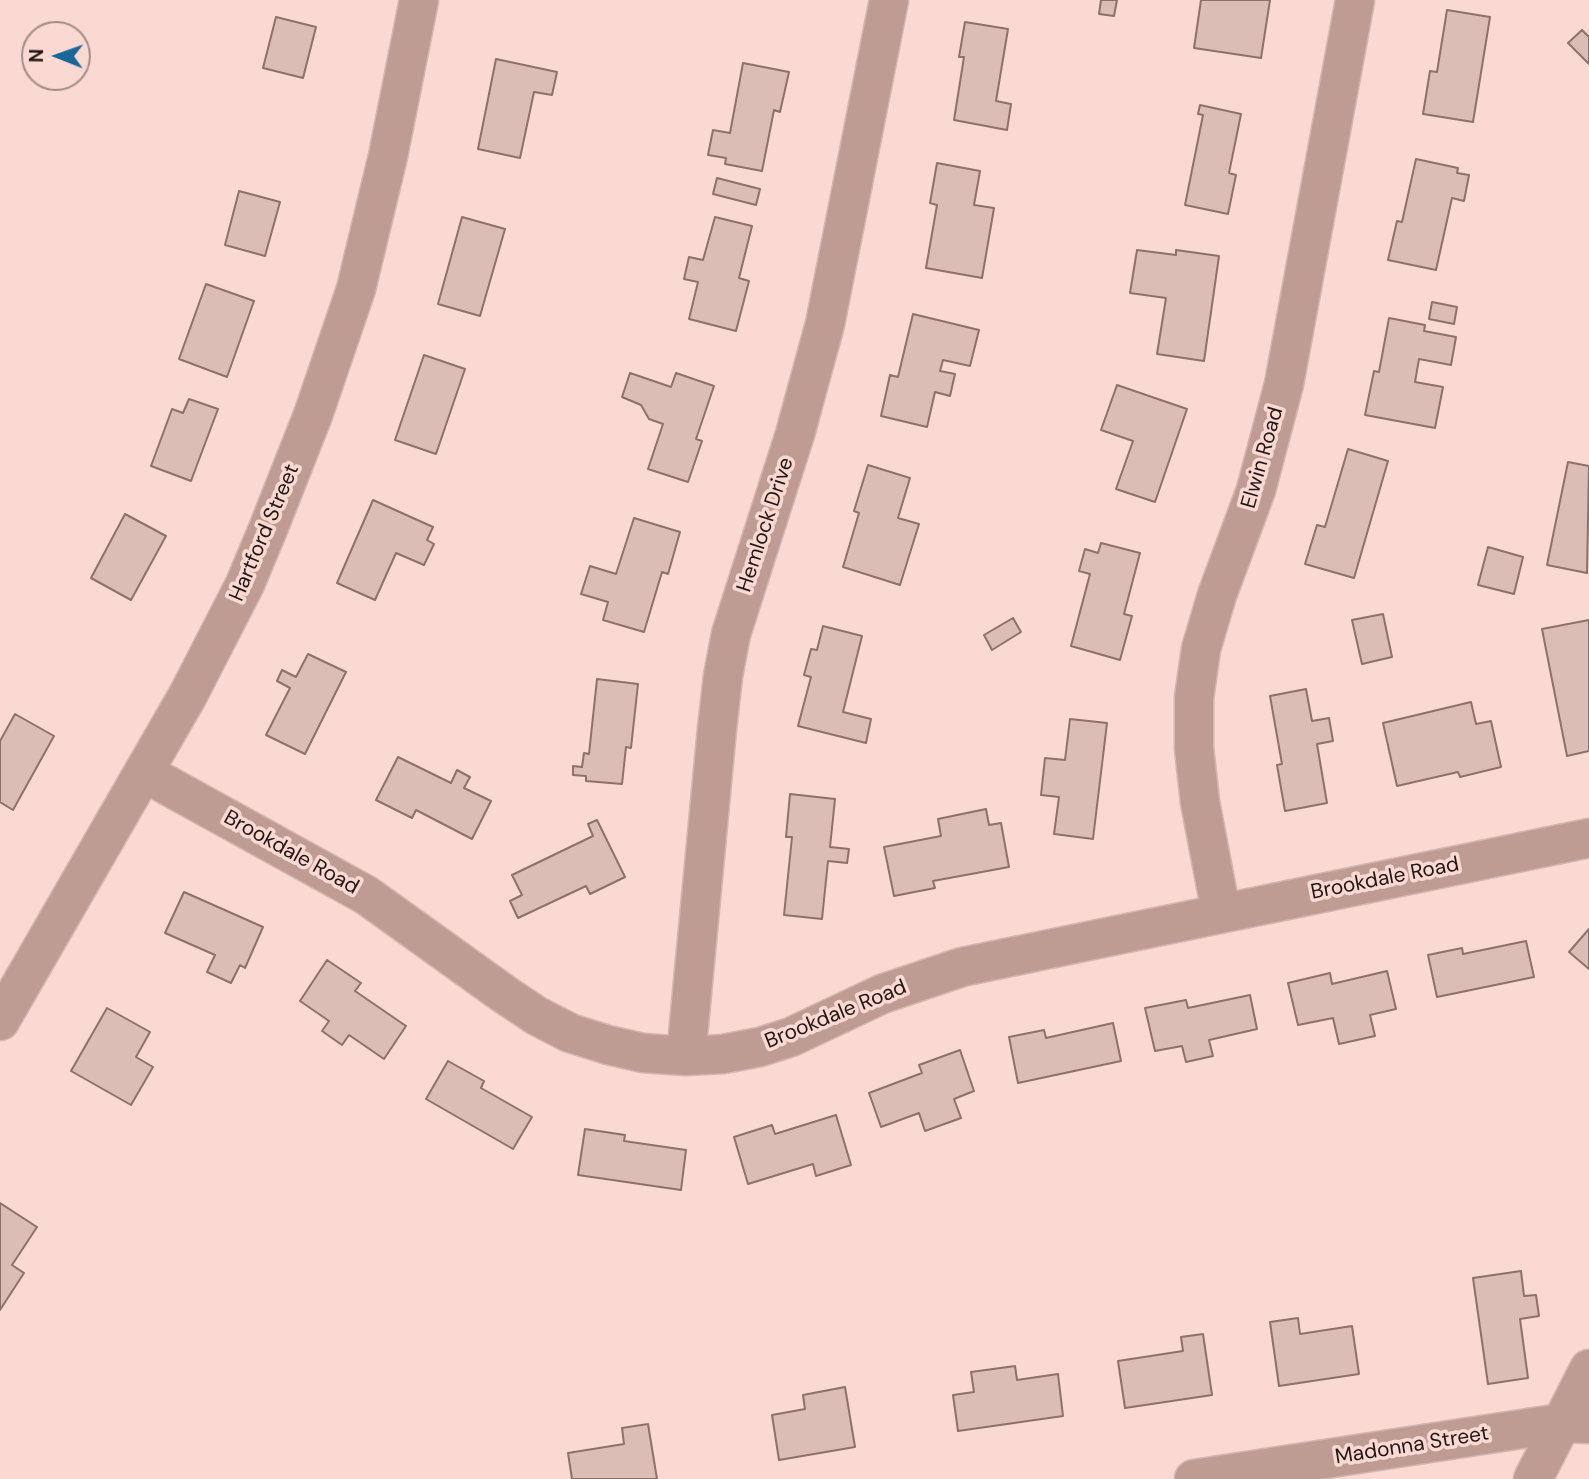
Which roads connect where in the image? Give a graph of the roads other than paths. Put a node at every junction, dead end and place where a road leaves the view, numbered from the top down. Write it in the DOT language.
graph roads {
  1 [pos="419,0"];
  2 [pos="889,0"];
  3 [pos="1355,0"];
  4 [pos="145,773"];
  5 [pos="1589,838"];
  6 [pos="1221,912"];
  7 [pos="0,1021"];
  8 [pos="686,1056"];
  9 [pos="1589,1368"];
  10 [pos="1575,1424"];
  11 [pos="1194,1479"];
  12 [pos="1532,1479"];
  1 -- 4 [label="street, Hartford Street"];
  2 -- 8 [label="street, Hemlock Drive"];
  3 -- 6 [label="street, Elwin Road"];
  4 -- 7 [label="street, Hartford Street"];
  4 -- 8 [label="street, Brookdale Road"];
  5 -- 6 [label="street, Brookdale Road"];
  6 -- 8 [label="street, Brookdale Road"];
  9 -- 10 [label="street"];
  10 -- 11 [label="street, Madonna Street"];
  10 -- 12 [label="street"];
}
